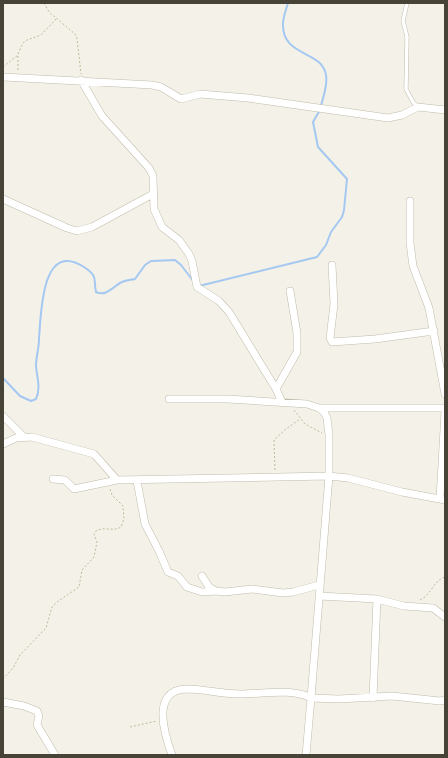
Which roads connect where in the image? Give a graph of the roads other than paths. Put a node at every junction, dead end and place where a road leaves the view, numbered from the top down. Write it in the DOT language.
graph roads {
  1 [pos="407,3"];
  2 [pos="3,77"];
  3 [pos="82,80"];
  4 [pos="418,107"];
  5 [pos="445,110"];
  6 [pos="152,194"];
  7 [pos="3,199"];
  8 [pos="410,201"];
  9 [pos="332,266"];
  10 [pos="290,291"];
  11 [pos="434,331"];
  12 [pos="276,389"];
  13 [pos="445,394"];
  14 [pos="169,399"];
  15 [pos="285,402"];
  16 [pos="319,408"];
  17 [pos="445,408"];
  18 [pos="445,412"];
  19 [pos="3,416"];
  20 [pos="24,437"];
  21 [pos="444,439"];
  22 [pos="3,444"];
  23 [pos="329,476"];
  24 [pos="53,479"];
  25 [pos="117,480"];
  26 [pos="137,481"];
  27 [pos="443,499"];
  28 [pos="202,576"];
  29 [pos="319,586"];
  30 [pos="216,591"];
  31 [pos="319,596"];
  32 [pos="377,599"];
  33 [pos="445,617"];
  34 [pos="311,698"];
  35 [pos="373,698"];
  36 [pos="445,700"];
  37 [pos="3,702"];
  38 [pos="55,755"];
  39 [pos="172,755"];
  40 [pos="306,755"];
  1 -- 4 [label="lane"];
  2 -- 3 [label="street"];
  3 -- 4 [label="street"];
  3 -- 6 [label="street"];
  4 -- 5 [label="street"];
  6 -- 7 [label="street"];
  6 -- 12 [label="street"];
  8 -- 11 [label="street"];
  9 -- 11 [label="street"];
  10 -- 12 [label="street"];
  11 -- 13 [label="street"];
  12 -- 15 [label="street"];
  14 -- 15 [label="street"];
  15 -- 16 [label="street"];
  16 -- 17 [label="street"];
  16 -- 23 [label="street"];
  18 -- 21 [label="street"];
  19 -- 20 [label="street"];
  20 -- 22 [label="street"];
  20 -- 25 [label="street"];
  21 -- 27 [label="street"];
  23 -- 26 [label="street"];
  23 -- 27 [label="street"];
  23 -- 29 [label="street"];
  24 -- 25 [label="street"];
  25 -- 26 [label="street"];
  26 -- 30 [label="street"];
  28 -- 30 [label="street"];
  29 -- 30 [label="street"];
  29 -- 31 [label="street"];
  31 -- 32 [label="street"];
  31 -- 34 [label="street"];
  32 -- 33 [label="street"];
  32 -- 35 [label="street"];
  34 -- 35 [label="street"];
  34 -- 39 [label="street"];
  34 -- 40 [label="street"];
  35 -- 36 [label="street"];
  37 -- 38 [label="street"];
}
